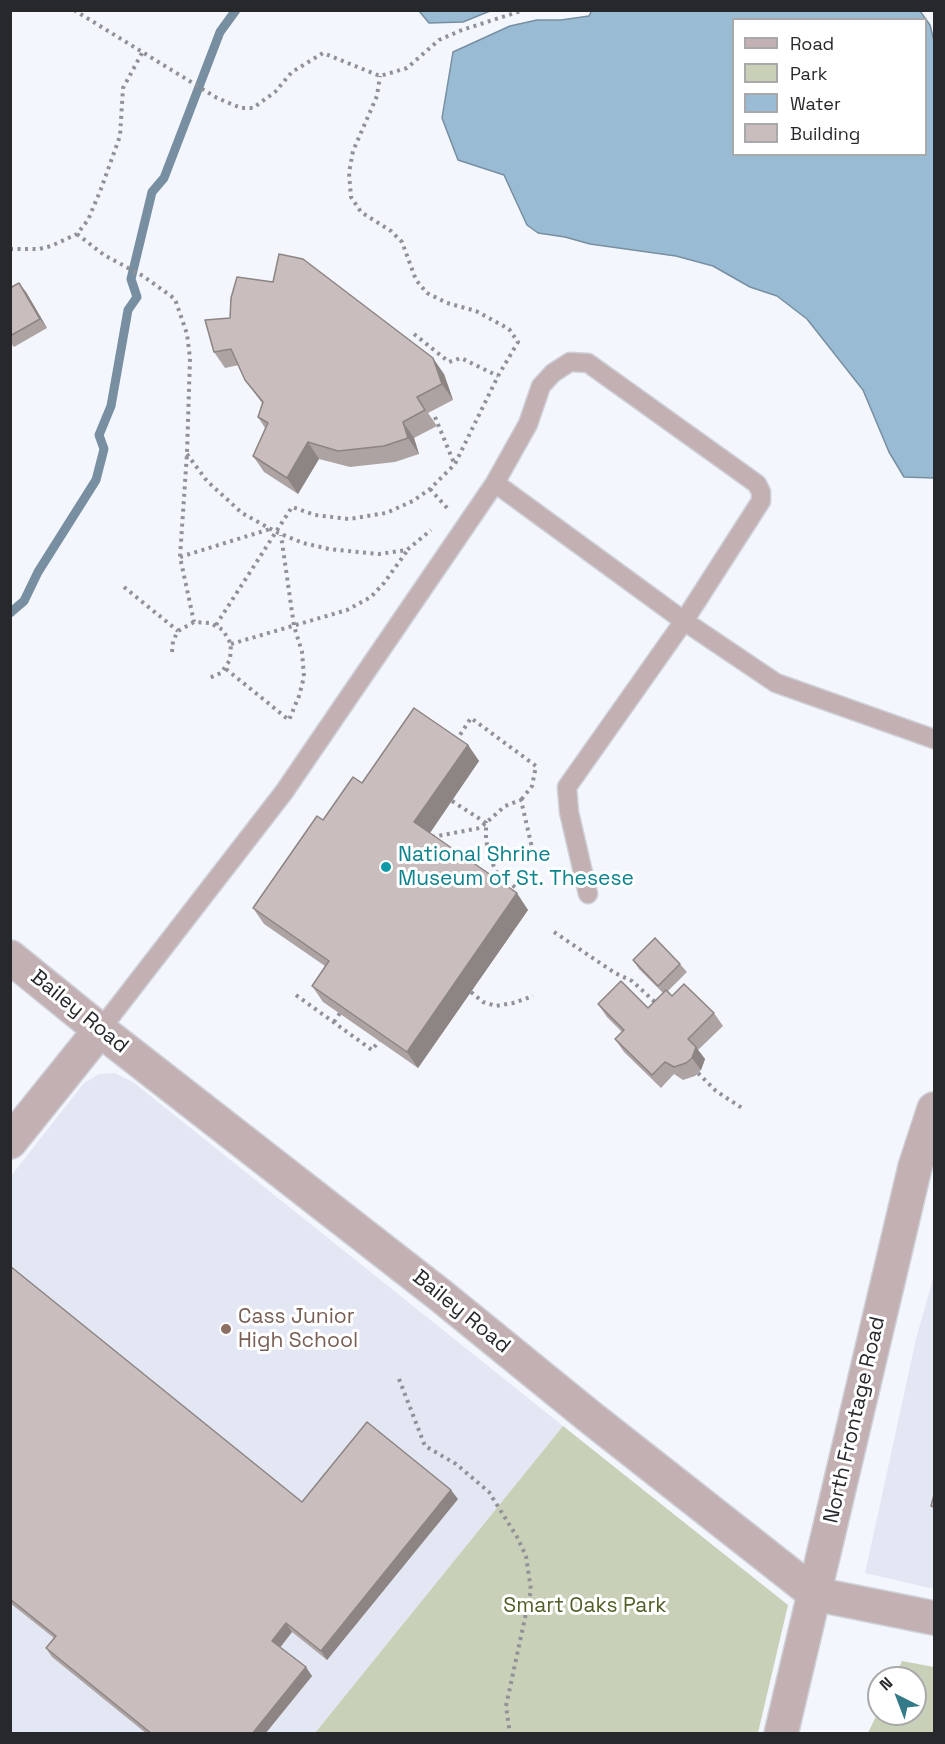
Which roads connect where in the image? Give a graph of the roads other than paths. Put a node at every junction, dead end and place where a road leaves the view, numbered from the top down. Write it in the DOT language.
graph roads {
  1 [pos="495,483"];
  2 [pos="684,621"];
  3 [pos="934,739"];
  4 [pos="588,894"];
  5 [pos="10,957"];
  6 [pos="100,1030"];
  7 [pos="934,1109"];
  8 [pos="10,1142"];
  9 [pos="816,1594"];
  10 [pos="934,1618"];
  11 [pos="782,1734"];
  1 -- 2 [label="lane"];
  1 -- 2 [label="lane"];
  1 -- 6 [label="lane"];
  2 -- 3 [label="lane"];
  2 -- 4 [label="lane"];
  5 -- 6 [label="street, Bailey Road"];
  6 -- 8 [label="street"];
  6 -- 9 [label="street, Bailey Road"];
  7 -- 9 [label="street, North Frontage Road"];
  9 -- 10 [label="street, Bailey Road"];
  9 -- 11 [label="street, North Frontage Road"];
}
